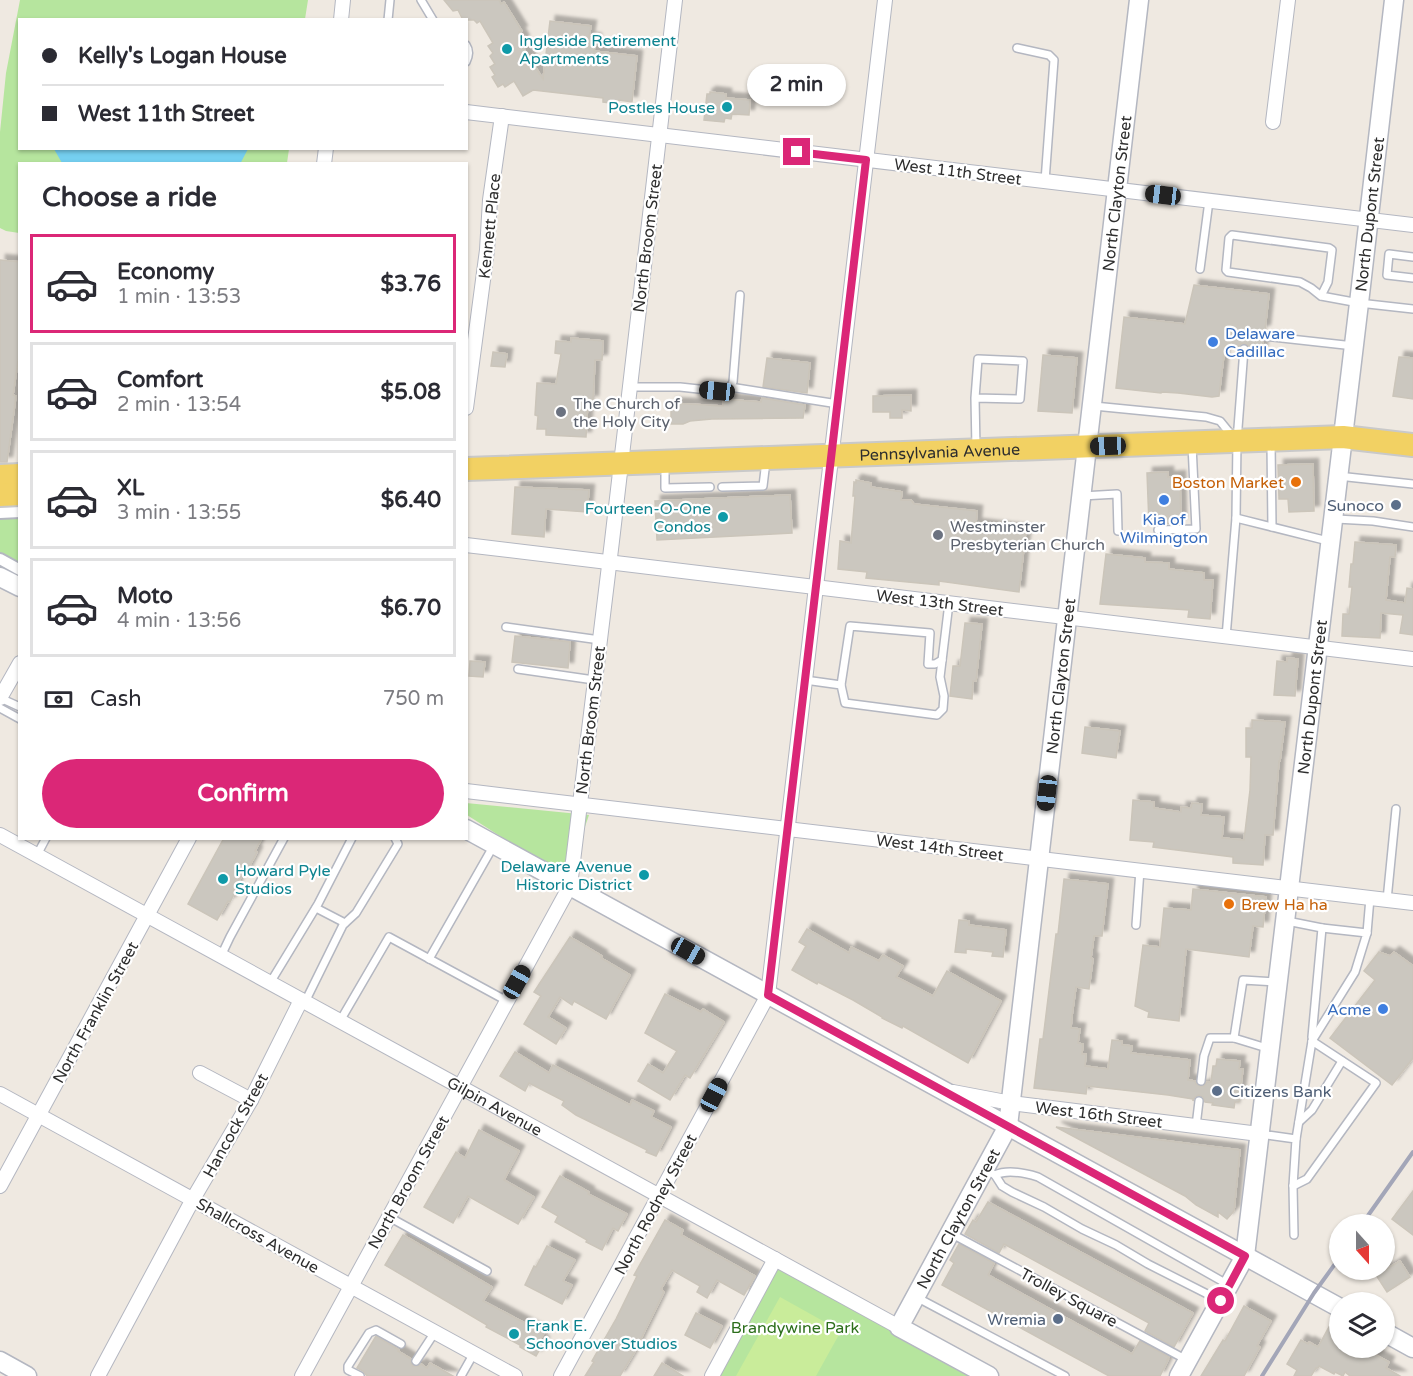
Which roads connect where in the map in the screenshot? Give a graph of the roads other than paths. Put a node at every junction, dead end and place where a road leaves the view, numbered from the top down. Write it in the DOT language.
graph roads {
  1 [pos="344,0"];
  2 [pos="390,0"];
  3 [pos="421,0"];
  4 [pos="675,0"];
  5 [pos="885,0"];
  6 [pos="1139,0"];
  7 [pos="1288,0"];
  8 [pos="1394,0"];
  9 [pos="341,18"];
  10 [pos="388,18"];
  11 [pos="432,18"];
  12 [pos="1017,48"];
  13 [pos="468,112"];
  14 [pos="502,116"];
  15 [pos="1272,122"];
  16 [pos="659,135"];
  17 [pos="866,160"];
  18 [pos="1045,181"];
  19 [pos="1117,190"];
  20 [pos="1209,201"];
  21 [pos="1368,220"];
  22 [pos="1413,225"];
  23 [pos="1413,257"];
  24 [pos="1200,269"];
  25 [pos="1413,278"];
  26 [pos="740,295"];
  27 [pos="1321,297"];
  28 [pos="1359,303"];
  29 [pos="1413,309"];
  30 [pos="1264,336"];
  31 [pos="1354,346"];
  32 [pos="1244,349"];
  33 [pos="469,375"];
  34 [pos="630,387"];
  35 [pos="730,387"];
  36 [pos="975,398"];
  37 [pos="838,404"];
  38 [pos="1092,406"];
  39 [pos="1343,437"];
  40 [pos="1271,440"];
  41 [pos="1237,441"];
  42 [pos="1192,443"];
  43 [pos="1413,445"];
  44 [pos="1087,446"];
  45 [pos="976,450"];
  46 [pos="832,456"];
  47 [pos="766,458"];
  48 [pos="665,462"];
  49 [pos="621,464"];
  50 [pos="468,469"];
  51 [pos="18,475"];
  52 [pos="0,476"];
  53 [pos="1338,476"];
  54 [pos="1382,481"];
  55 [pos="1413,484"];
  56 [pos="710,487"];
  57 [pos="722,487"];
  58 [pos="1381,489"];
  59 [pos="1082,496"];
  60 [pos="14,505"];
  61 [pos="0,513"];
  62 [pos="1236,518"];
  63 [pos="1333,519"];
  64 [pos="1411,525"];
  65 [pos="1272,527"];
  66 [pos="1158,530"];
  67 [pos="1119,531"];
  68 [pos="1330,541"];
  69 [pos="468,545"];
  70 [pos="0,559"];
  71 [pos="609,562"];
  72 [pos="18,569"];
  73 [pos="0,577"];
  74 [pos="18,586"];
  75 [pos="816,587"];
  76 [pos="949,603"];
  77 [pos="1067,617"];
  78 [pos="506,627"];
  79 [pos="1226,637"];
  80 [pos="600,640"];
  81 [pos="1317,648"];
  82 [pos="1413,659"];
  83 [pos="942,660"];
  84 [pos="18,666"];
  85 [pos="518,669"];
  86 [pos="594,680"];
  87 [pos="805,680"];
  88 [pos="840,685"];
  89 [pos="0,698"];
  90 [pos="18,706"];
  91 [pos="0,708"];
  92 [pos="18,718"];
  93 [pos="468,791"];
  94 [pos="580,804"];
  95 [pos="1396,809"];
  96 [pos="788,829"];
  97 [pos="468,831"];
  98 [pos="0,835"];
  99 [pos="45,840"];
  100 [pos="188,840"];
  101 [pos="283,840"];
  102 [pos="351,840"];
  103 [pos="396,840"];
  104 [pos="20,842"];
  105 [pos="494,845"];
  106 [pos="37,855"];
  107 [pos="1040,858"];
  108 [pos="1140,870"];
  109 [pos="570,886"];
  110 [pos="1289,888"];
  111 [pos="1370,898"];
  112 [pos="1388,900"];
  113 [pos="1413,903"];
  114 [pos="316,908"];
  115 [pos="147,916"];
  116 [pos="1285,921"];
  117 [pos="345,923"];
  118 [pos="1136,925"];
  119 [pos="1322,928"];
  120 [pos="1367,933"];
  121 [pos="221,956"];
  122 [pos="429,959"];
  123 [pos="1277,982"];
  124 [pos="270,983"];
  125 [pos="768,995"];
  126 [pos="303,1001"];
  127 [pos="507,1001"];
  128 [pos="340,1021"];
  129 [pos="1234,1038"];
  130 [pos="1312,1041"];
  131 [pos="1270,1049"];
  132 [pos="1342,1061"];
  133 [pos="200,1073"];
  134 [pos="1201,1081"];
  135 [pos="460,1087"];
  136 [pos="940,1089"];
  137 [pos="0,1094"];
  138 [pos="251,1100"];
  139 [pos="1199,1101"];
  140 [pos="1011,1102"];
  141 [pos="39,1115"];
  142 [pos="1299,1122"];
  143 [pos="1008,1126"];
  144 [pos="1196,1126"];
  145 [pos="1260,1134"];
  146 [pos="1296,1139"];
  147 [pos="990,1172"];
  148 [pos="0,1186"];
  149 [pos="1293,1186"];
  150 [pos="659,1196"];
  151 [pos="193,1199"];
  152 [pos="389,1217"];
  153 [pos="950,1233"];
  154 [pos="1294,1235"];
  155 [pos="1245,1256"];
  156 [pos="775,1259"];
  157 [pos="487,1271"];
  158 [pos="351,1286"];
  159 [pos="1225,1293"];
  160 [pos="915,1296"];
  161 [pos="1329,1302"];
  162 [pos="899,1326"];
  163 [pos="435,1332"];
  164 [pos="1395,1338"];
  165 [pos="401,1344"];
  166 [pos="1413,1348"];
  167 [pos="474,1353"];
  168 [pos="0,1361"];
  169 [pos="416,1361"];
  170 [pos="1184,1368"];
  171 [pos="27,1376"];
  172 [pos="98,1376"];
  173 [pos="302,1376"];
  174 [pos="360,1376"];
  175 [pos="461,1376"];
  176 [pos="515,1376"];
  177 [pos="561,1376"];
  178 [pos="712,1376"];
  179 [pos="989,1376"];
  180 [pos="1065,1376"];
  1 -- 9 [label="street"];
  2 -- 10 [label="lane"];
  3 -- 11 [label="lane"];
  4 -- 16 [label="street, North Broom Street"];
  5 -- 17 [label="street, North Rodney Street"];
  6 -- 19 [label="street, North Clayton Street"];
  7 -- 15 [label="street"];
  8 -- 21 [label="street, North Dupont Street"];
  12 -- 18 [label="lane"];
  13 -- 14 [label="street, West 11th Street"];
  14 -- 16 [label="street, West 11th Street"];
  14 -- 33 [label="street, Kennett Place"];
  16 -- 17 [label="street, West 11th Street"];
  16 -- 34 [label="street, North Broom Street"];
  17 -- 18 [label="street, West 11th Street"];
  17 -- 37 [label="street, North Rodney Street"];
  18 -- 19 [label="street, West 11th Street"];
  19 -- 20 [label="street, West 11th Street"];
  19 -- 38 [label="street, North Clayton Street"];
  20 -- 21 [label="street, West 11th Street"];
  20 -- 24 [label="lane"];
  21 -- 22 [label="street, West 11th Street"];
  21 -- 28 [label="street, North Dupont Street"];
  23 -- 25 [label="lane"];
  26 -- 35 [label="lane"];
  27 -- 27 [label="lane"];
  27 -- 28 [label="lane"];
  28 -- 29 [label="lane"];
  28 -- 31 [label="street, North Dupont Street"];
  30 -- 31 [label="lane"];
  31 -- 39 [label="street, North Dupont Street"];
  32 -- 41 [label="lane"];
  34 -- 35 [label="lane"];
  34 -- 49 [label="street, North Broom Street"];
  35 -- 37 [label="lane"];
  36 -- 36 [label="lane"];
  36 -- 45 [label="lane"];
  37 -- 46 [label="street, North Rodney Street"];
  38 -- 41 [label="lane"];
  38 -- 44 [label="street, North Clayton Street"];
  39 -- 40 [label="main road, Pennsylvania Avenue"];
  39 -- 43 [label="main road, Pennsylvania Avenue"];
  39 -- 53 [label="street, North Dupont Street"];
  40 -- 41 [label="main road, Pennsylvania Avenue"];
  40 -- 65 [label="lane"];
  41 -- 42 [label="main road, Pennsylvania Avenue"];
  41 -- 62 [label="lane"];
  42 -- 44 [label="main road, Pennsylvania Avenue"];
  42 -- 66 [label="lane"];
  44 -- 45 [label="main road, Pennsylvania Avenue"];
  44 -- 59 [label="street, North Clayton Street"];
  45 -- 46 [label="main road, Pennsylvania Avenue"];
  46 -- 47 [label="main road, Pennsylvania Avenue"];
  46 -- 75 [label="street, North Rodney Street"];
  47 -- 48 [label="main road, Pennsylvania Avenue"];
  47 -- 57 [label="lane"];
  48 -- 49 [label="main road, Pennsylvania Avenue"];
  48 -- 56 [label="lane"];
  49 -- 50 [label="main road, Pennsylvania Avenue"];
  49 -- 71 [label="street, North Broom Street"];
  51 -- 52 [label="main road"];
  53 -- 54 [label="lane"];
  53 -- 63 [label="street, North Dupont Street"];
  54 -- 55 [label="lane"];
  54 -- 58 [label="lane"];
  59 -- 67 [label="lane"];
  59 -- 77 [label="street, North Clayton Street"];
  60 -- 61 [label="street"];
  62 -- 65 [label="lane"];
  62 -- 79 [label="lane"];
  63 -- 64 [label="lane"];
  63 -- 68 [label="street, North Dupont Street"];
  65 -- 68 [label="lane"];
  68 -- 81 [label="street, North Dupont Street"];
  69 -- 71 [label="street, West 13th Street"];
  70 -- 72 [label="street"];
  71 -- 75 [label="street, West 13th Street"];
  71 -- 80 [label="street, North Broom Street"];
  73 -- 74 [label="street"];
  75 -- 76 [label="street, West 13th Street"];
  75 -- 87 [label="street, North Rodney Street"];
  76 -- 77 [label="street, West 13th Street"];
  76 -- 83 [label="lane"];
  77 -- 79 [label="street, West 13th Street"];
  77 -- 107 [label="street, North Clayton Street"];
  78 -- 80 [label="lane"];
  79 -- 81 [label="street, West 13th Street"];
  80 -- 86 [label="street, North Broom Street"];
  81 -- 82 [label="street, West 13th Street"];
  81 -- 110 [label="street, North Dupont Street"];
  83 -- 88 [label="lane"];
  83 -- 88 [label="lane"];
  84 -- 89 [label="street"];
  85 -- 86 [label="lane"];
  86 -- 94 [label="street, North Broom Street"];
  87 -- 88 [label="lane"];
  87 -- 96 [label="street, North Rodney Street"];
  89 -- 90 [label="lane"];
  91 -- 92 [label="lane"];
  93 -- 94 [label="street, West 14th Street"];
  94 -- 96 [label="street, West 14th Street"];
  94 -- 109 [label="street, North Broom Street"];
  95 -- 112 [label="lane"];
  96 -- 107 [label="street, West 14th Street"];
  96 -- 125 [label="street, North Rodney Street"];
  97 -- 105 [label="street"];
  98 -- 104 [label="street, Gilpin Avenue"];
  99 -- 106 [label="lane"];
  100 -- 115 [label="street, North Franklin Street"];
  101 -- 121 [label="lane"];
  102 -- 114 [label="lane"];
  103 -- 117 [label="lane"];
  104 -- 106 [label="street, Gilpin Avenue"];
  105 -- 109 [label="street"];
  105 -- 122 [label="lane"];
  106 -- 115 [label="street, Gilpin Avenue"];
  107 -- 108 [label="street, West 14th Street"];
  107 -- 140 [label="street, North Clayton Street"];
  108 -- 110 [label="street, West 14th Street"];
  108 -- 118 [label="lane"];
  109 -- 125 [label="street"];
  109 -- 127 [label="street, North Broom Street"];
  110 -- 111 [label="street, West 14th Street"];
  110 -- 116 [label="street, North Dupont Street"];
  111 -- 112 [label="street, West 14th Street"];
  111 -- 120 [label="lane"];
  112 -- 113 [label="street, West 14th Street"];
  114 -- 117 [label="lane"];
  114 -- 124 [label="lane"];
  115 -- 121 [label="street, Gilpin Avenue"];
  115 -- 141 [label="street, North Franklin Street"];
  116 -- 119 [label="lane"];
  116 -- 123 [label="street, North Dupont Street"];
  117 -- 126 [label="lane"];
  119 -- 120 [label="lane"];
  119 -- 130 [label="lane"];
  120 -- 130 [label="lane"];
  121 -- 124 [label="street, Gilpin Avenue"];
  122 -- 127 [label="lane"];
  122 -- 128 [label="lane"];
  123 -- 129 [label="lane"];
  123 -- 131 [label="street, North Dupont Street"];
  124 -- 126 [label="street, Gilpin Avenue"];
  125 -- 136 [label="street"];
  125 -- 150 [label="street, North Rodney Street"];
  126 -- 128 [label="street, Gilpin Avenue"];
  126 -- 138 [label="street, Hancock Street"];
  127 -- 135 [label="street, North Broom Street"];
  128 -- 135 [label="street, Gilpin Avenue"];
  129 -- 131 [label="lane"];
  129 -- 134 [label="lane"];
  130 -- 132 [label="lane"];
  130 -- 142 [label="lane"];
  131 -- 145 [label="street, North Dupont Street"];
  132 -- 142 [label="lane"];
  132 -- 149 [label="lane"];
  133 -- 138 [label="street"];
  135 -- 150 [label="street, Gilpin Avenue"];
  135 -- 152 [label="street, North Broom Street"];
  136 -- 140 [label="street, West 16th Street"];
  136 -- 143 [label="street"];
  137 -- 141 [label="street, Shallcross Avenue"];
  138 -- 151 [label="street, Hancock Street"];
  139 -- 144 [label="lane"];
  140 -- 143 [label="street, North Clayton Street"];
  140 -- 144 [label="street, West 16th Street"];
  141 -- 148 [label="street, North Franklin Street"];
  141 -- 151 [label="street, Shallcross Avenue"];
  142 -- 146 [label="lane"];
  143 -- 147 [label="street, North Clayton Street"];
  143 -- 155 [label="street"];
  144 -- 145 [label="street, West 16th Street"];
  145 -- 146 [label="lane"];
  145 -- 155 [label="street, North Dupont Street"];
  146 -- 149 [label="lane"];
  147 -- 153 [label="street, North Clayton Street"];
  147 -- 159 [label="lane"];
  147 -- 159 [label="lane"];
  149 -- 154 [label="lane"];
  150 -- 156 [label="street, Gilpin Avenue"];
  150 -- 177 [label="street, North Rodney Street"];
  151 -- 158 [label="street, Shallcross Avenue"];
  151 -- 172 [label="street, Hancock Street"];
  152 -- 157 [label="lane"];
  152 -- 158 [label="street, North Broom Street"];
  153 -- 160 [label="street, North Clayton Street"];
  153 -- 170 [label="lane, Trolley Square"];
  155 -- 159 [label="street, North Dupont Street"];
  155 -- 161 [label="street"];
  156 -- 162 [label="street, Gilpin Avenue"];
  156 -- 178 [label="street"];
  158 -- 163 [label="street, Shallcross Avenue"];
  158 -- 173 [label="street, North Broom Street"];
  159 -- 170 [label="street, North Dupont Street"];
  160 -- 162 [label="street, North Clayton Street"];
  160 -- 180 [label="lane"];
  162 -- 179 [label="street, Gilpin Avenue"];
  163 -- 167 [label="street, Shallcross Avenue"];
  163 -- 169 [label="lane"];
  164 -- 166 [label="street"];
  165 -- 174 [label="lane"];
  167 -- 175 [label="lane"];
  167 -- 176 [label="street, Shallcross Avenue"];
  168 -- 171 [label="street"];
}
